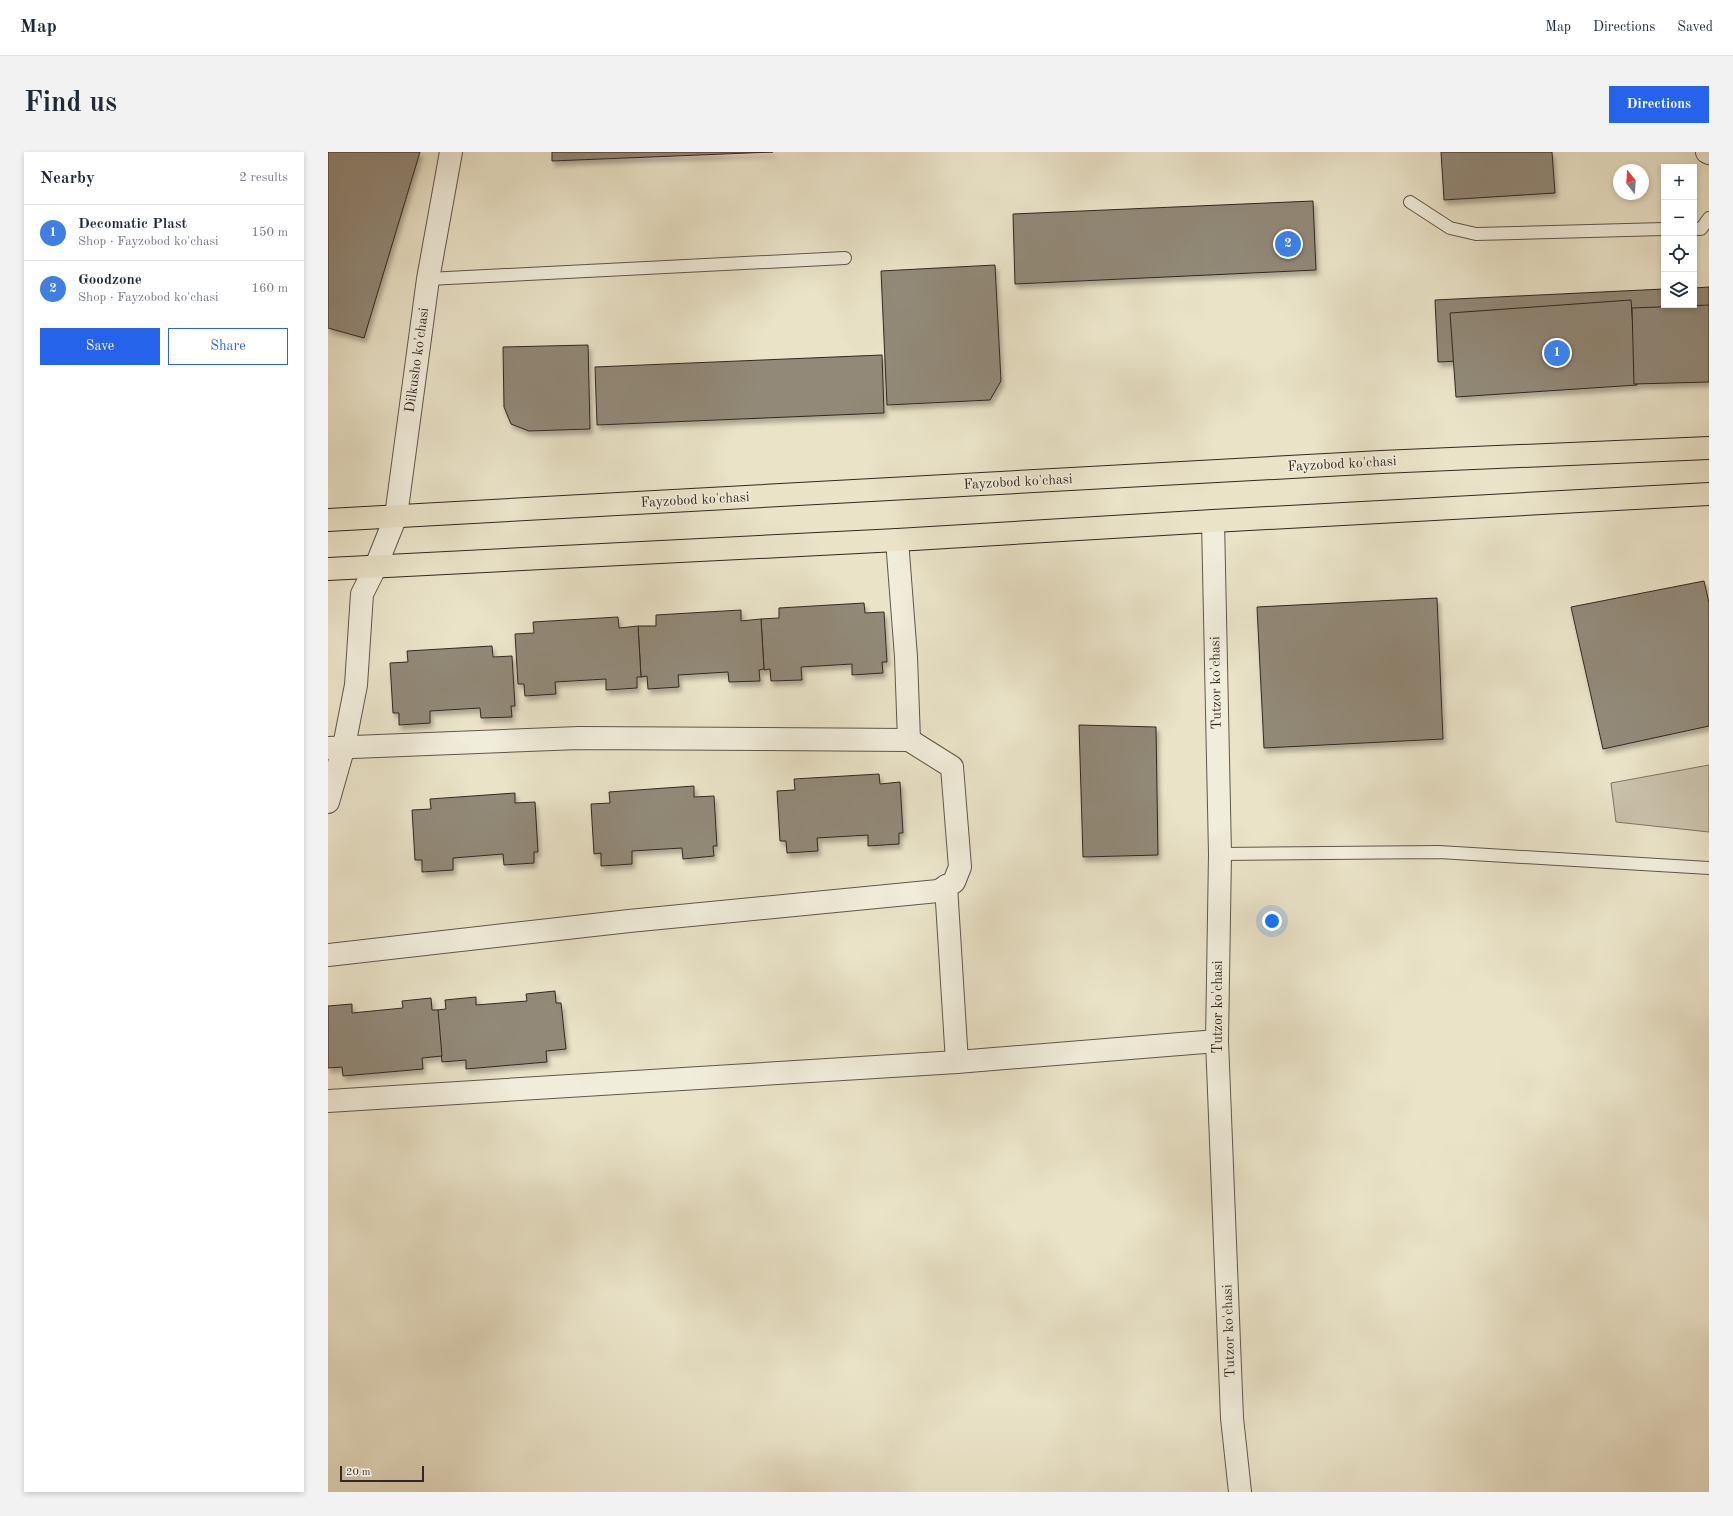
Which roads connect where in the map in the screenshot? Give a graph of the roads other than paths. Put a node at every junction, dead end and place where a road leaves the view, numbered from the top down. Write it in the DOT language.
graph roads {
  1 [pos="452,152"];
  2 [pos="1410,202"];
  3 [pos="1709,218"];
  4 [pos="1661,229"];
  5 [pos="1697,229"];
  6 [pos="845,258"];
  7 [pos="428,279"];
  8 [pos="1709,448"];
  9 [pos="1709,494"];
  10 [pos="396,516"];
  11 [pos="328,520"];
  12 [pos="1213,521"];
  13 [pos="897,540"];
  14 [pos="376,566"];
  15 [pos="328,569"];
  16 [pos="909,740"];
  17 [pos="336,747"];
  18 [pos="328,802"];
  19 [pos="1220,854"];
  20 [pos="1709,868"];
  21 [pos="946,886"];
  22 [pos="328,955"];
  23 [pos="1217,1041"];
  24 [pos="957,1062"];
  25 [pos="328,1101"];
  26 [pos="1240,1492"];
  1 -- 7 [label="street, Dilkusho ko'chasi"];
  2 -- 4 [label="lane"];
  3 -- 5 [label="lane"];
  6 -- 7 [label="lane"];
  7 -- 10 [label="street, Dilkusho ko'chasi"];
  8 -- 10 [label="main road, Fayzobod ko'chasi"];
  9 -- 12 [label="main road"];
  10 -- 11 [label="main road, Fayzobod ko'chasi"];
  10 -- 14 [label="street, Dilkusho ko'chasi"];
  12 -- 13 [label="main road"];
  12 -- 19 [label="street, Tutzor ko'chasi"];
  13 -- 14 [label="main road"];
  13 -- 16 [label="street"];
  14 -- 15 [label="main road"];
  14 -- 17 [label="street, Dilkusho ko'chasi"];
  16 -- 17 [label="street"];
  16 -- 21 [label="street"];
  17 -- 18 [label="street, Dilkusho ko'chasi"];
  19 -- 20 [label="lane"];
  19 -- 23 [label="street, Tutzor ko'chasi"];
  21 -- 22 [label="street"];
  21 -- 24 [label="street"];
  23 -- 24 [label="street"];
  23 -- 26 [label="street, Tutzor ko'chasi"];
  24 -- 25 [label="street"];
}
